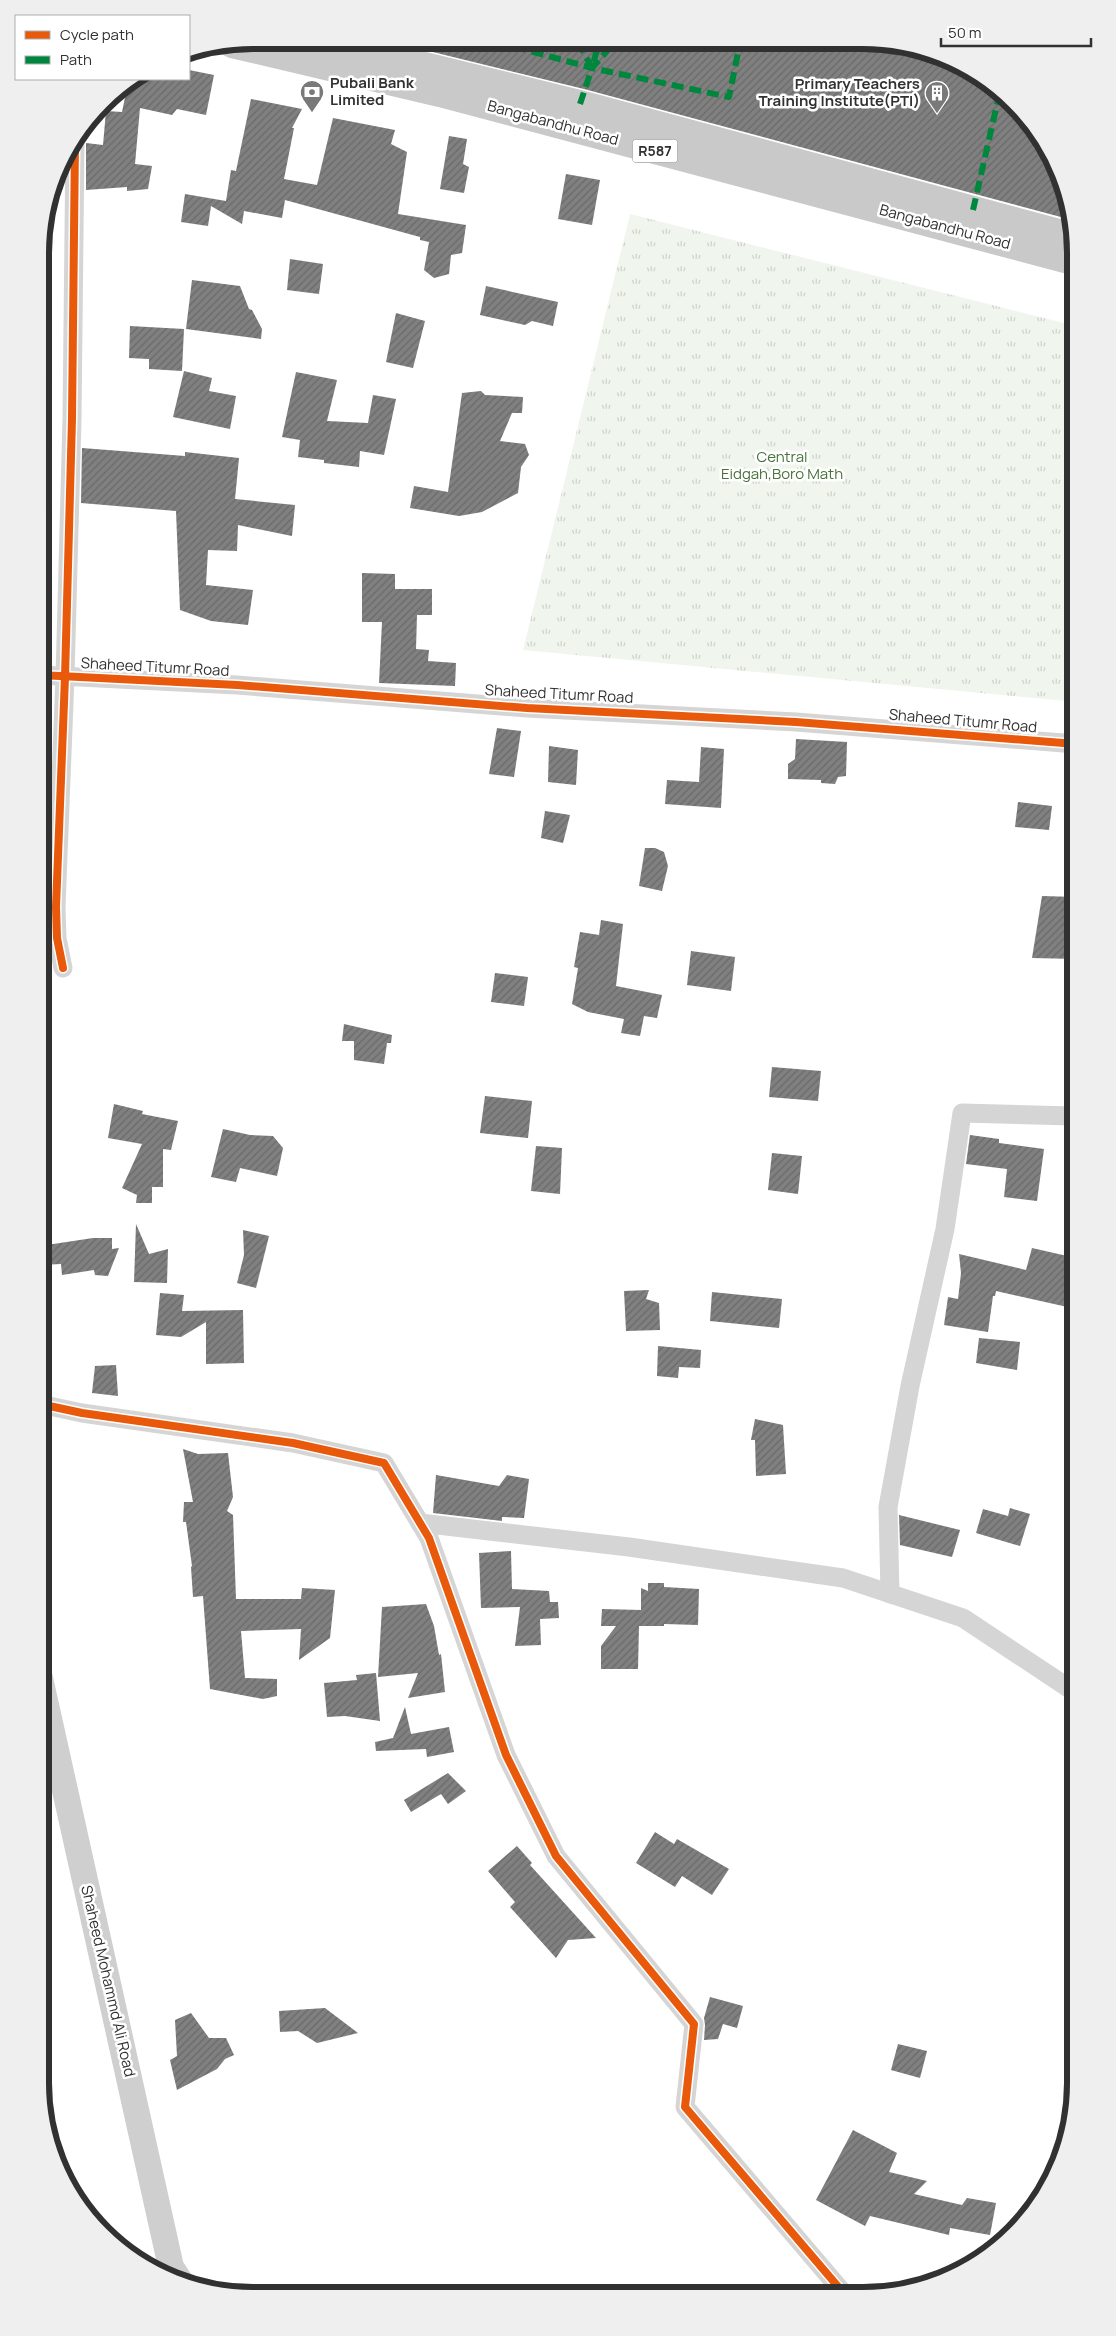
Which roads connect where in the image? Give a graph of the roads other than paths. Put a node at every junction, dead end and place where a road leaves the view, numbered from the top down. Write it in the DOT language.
graph roads {
  1 [pos="253,49"];
  2 [pos="356,49"];
  3 [pos="75,153"];
  4 [pos="1067,235"];
  5 [pos="1067,260"];
  6 [pos="49,676"];
  7 [pos="65,677"];
  8 [pos="1067,743"];
  9 [pos="63,968"];
  10 [pos="1067,1116"];
  11 [pos="49,1406"];
  12 [pos="420,1523"];
  13 [pos="890,1594"];
  14 [pos="1067,1687"];
  15 [pos="49,1718"];
  16 [pos="174,2272"];
  17 [pos="838,2287"];
  1 -- 5 [label="main road, Bangabandhu Road / R587"];
  2 -- 4 [label="main road, Bangabandhu Road / R587"];
  3 -- 7 [label="street"];
  6 -- 7 [label="street, Shaheed Titumr Road"];
  7 -- 8 [label="street, Shaheed Titumr Road"];
  7 -- 9 [label="street"];
  10 -- 13 [label="street"];
  11 -- 12 [label="street"];
  12 -- 13 [label="street"];
  12 -- 17 [label="street"];
  13 -- 14 [label="street"];
  15 -- 16 [label="street, Shaheed Mohammd Ali Road"];
}
